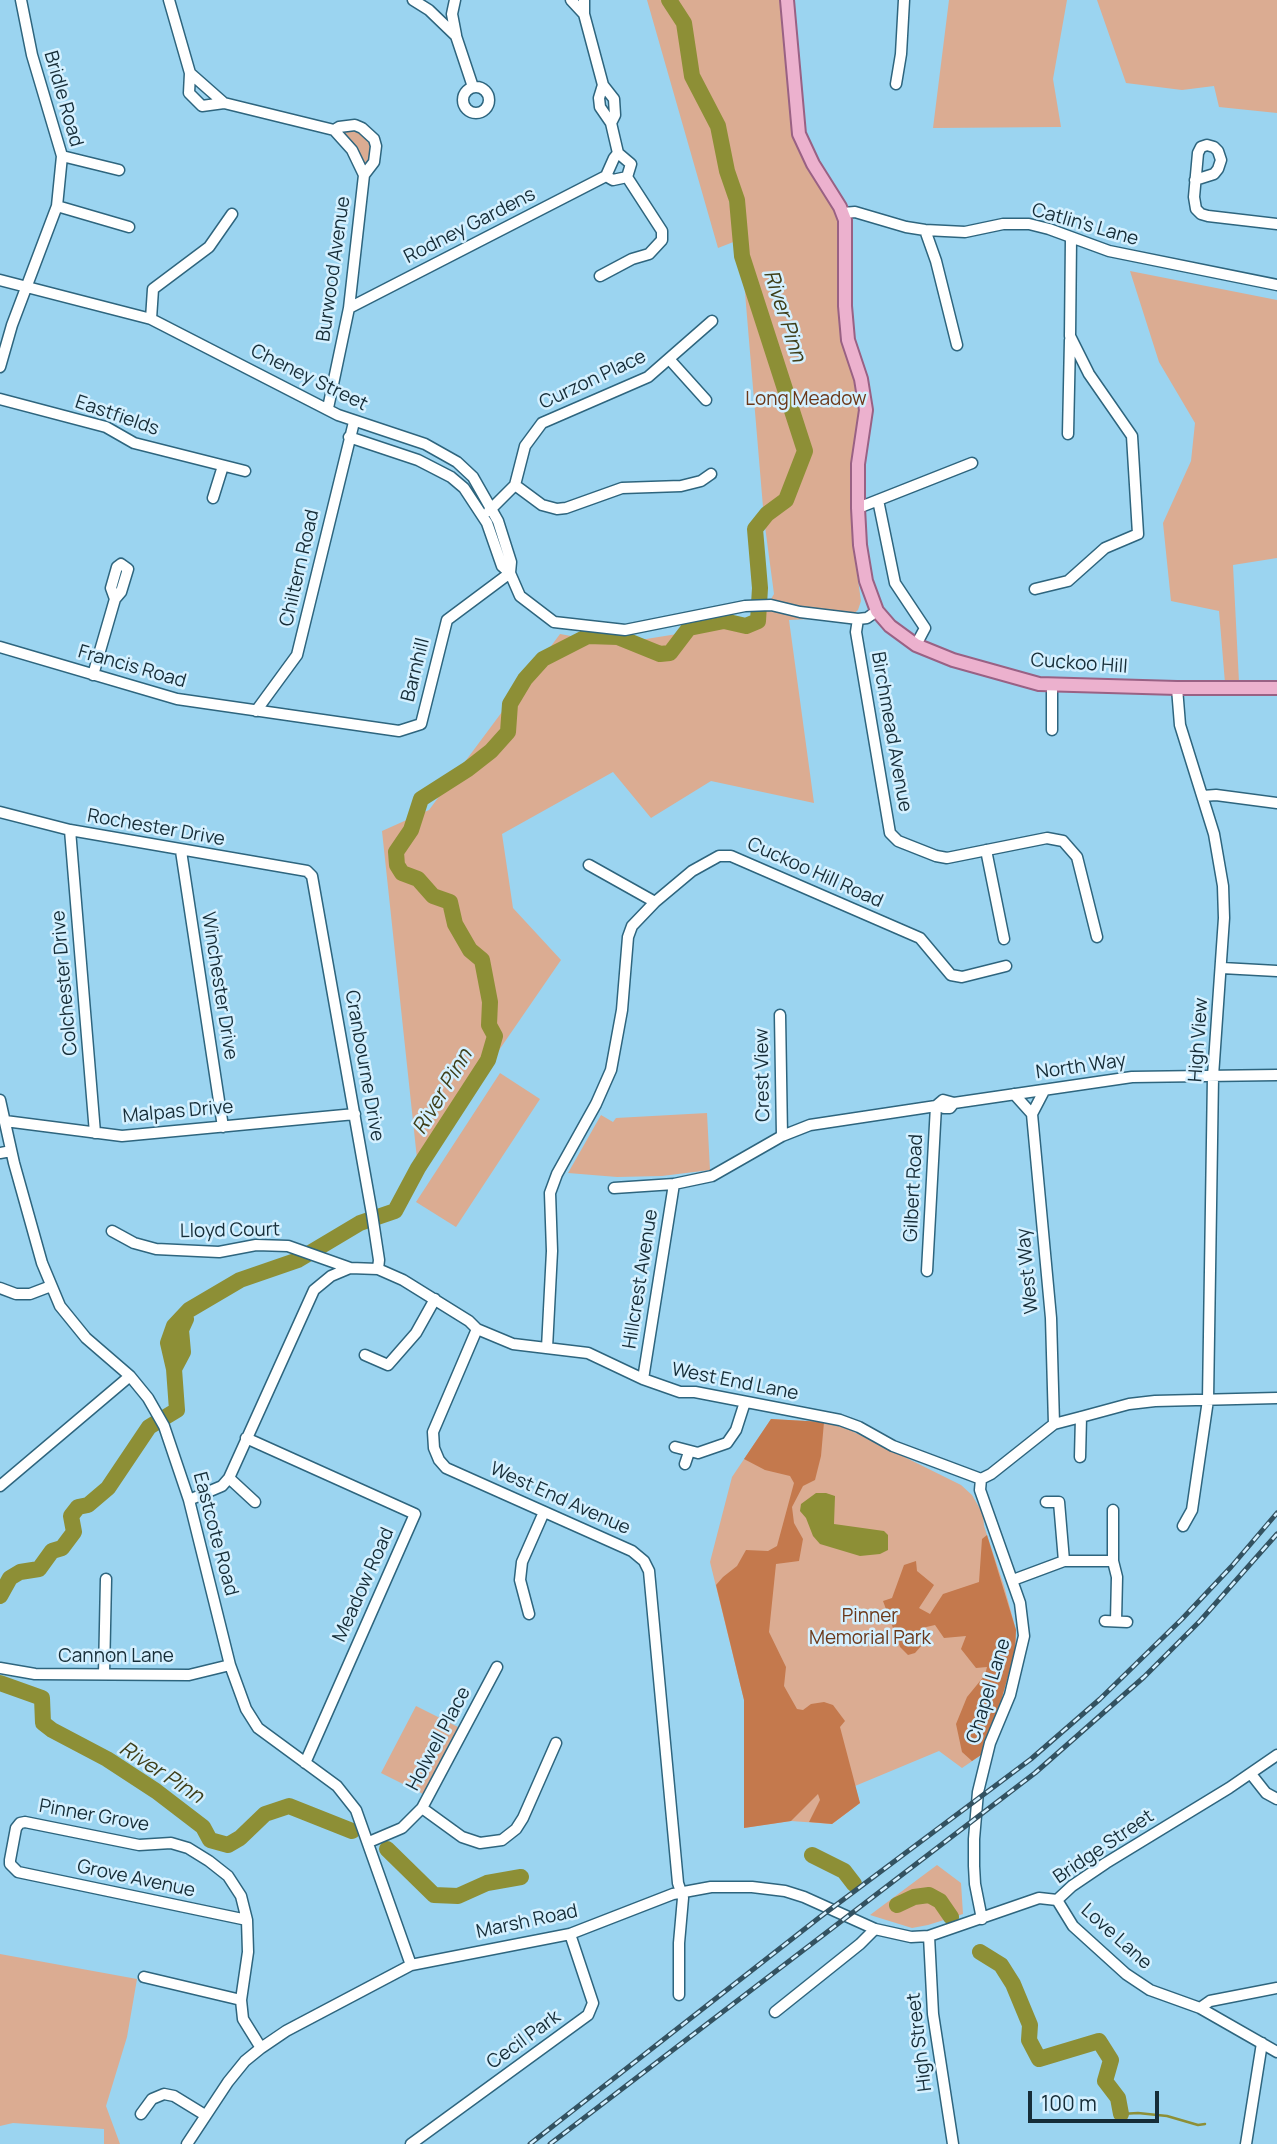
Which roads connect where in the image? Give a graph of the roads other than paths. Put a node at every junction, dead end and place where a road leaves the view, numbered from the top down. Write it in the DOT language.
graph roads {
  1 [pos="21,0"];
  2 [pos="169,0"];
  3 [pos="413,0"];
  4 [pos="455,0"];
  5 [pos="571,0"];
  6 [pos="584,0"];
  7 [pos="787,0"];
  8 [pos="904,0"];
  9 [pos="584,14"];
  10 [pos="456,36"];
  11 [pos="190,73"];
  12 [pos="896,84"];
  13 [pos="473,87"];
  14 [pos="223,103"];
  15 [pos="334,130"];
  16 [pos="618,153"];
  17 [pos="62,156"];
  18 [pos="119,170"];
  19 [pos="364,175"];
  20 [pos="606,176"];
  21 [pos="627,177"];
  22 [pos="1195,180"];
  23 [pos="57,206"];
  24 [pos="843,213"];
  25 [pos="232,214"];
  26 [pos="1277,224"];
  27 [pos="129,226"];
  28 [pos="925,230"];
  29 [pos="1071,238"];
  30 [pos="600,276"];
  31 [pos="0,280"];
  32 [pos="1277,285"];
  33 [pos="26,287"];
  34 [pos="349,308"];
  35 [pos="151,319"];
  36 [pos="712,321"];
  37 [pos="1070,336"];
  38 [pos="957,345"];
  39 [pos="670,360"];
  40 [pos="0,367"];
  41 [pos="0,399"];
  42 [pos="706,400"];
  43 [pos="328,408"];
  44 [pos="354,422"];
  45 [pos="1068,433"];
  46 [pos="349,438"];
  47 [pos="972,463"];
  48 [pos="223,466"];
  49 [pos="244,471"];
  50 [pos="711,474"];
  51 [pos="516,485"];
  52 [pos="213,498"];
  53 [pos="878,500"];
  54 [pos="858,508"];
  55 [pos="487,512"];
  56 [pos="510,573"];
  57 [pos="1035,589"];
  58 [pos="114,599"];
  59 [pos="877,611"];
  60 [pos="858,618"];
  61 [pos="916,645"];
  62 [pos="0,647"];
  63 [pos="93,675"];
  64 [pos="1052,685"];
  65 [pos="1177,688"];
  66 [pos="1277,688"];
  67 [pos="256,711"];
  68 [pos="1052,730"];
  69 [pos="1203,796"];
  70 [pos="1277,803"];
  71 [pos="0,812"];
  72 [pos="70,830"];
  73 [pos="986,850"];
  74 [pos="181,851"];
  75 [pos="589,865"];
  76 [pos="307,871"];
  77 [pos="654,902"];
  78 [pos="1097,937"];
  79 [pos="1004,939"];
  80 [pos="1006,966"];
  81 [pos="1222,968"];
  82 [pos="1277,971"];
  83 [pos="780,1015"];
  84 [pos="1277,1075"];
  85 [pos="1213,1076"];
  86 [pos="1044,1091"];
  87 [pos="1013,1094"];
  88 [pos="0,1100"];
  89 [pos="938,1105"];
  90 [pos="355,1114"];
  91 [pos="1032,1114"];
  92 [pos="5,1121"];
  93 [pos="223,1127"];
  94 [pos="95,1133"];
  95 [pos="782,1136"];
  96 [pos="11,1152"];
  97 [pos="0,1153"];
  98 [pos="674,1184"];
  99 [pos="614,1188"];
  100 [pos="112,1231"];
  101 [pos="349,1268"];
  102 [pos="379,1269"];
  103 [pos="927,1271"];
  104 [pos="51,1286"];
  105 [pos="0,1288"];
  106 [pos="435,1299"];
  107 [pos="477,1329"];
  108 [pos="547,1348"];
  109 [pos="365,1355"];
  110 [pos="130,1376"];
  111 [pos="643,1379"];
  112 [pos="1277,1398"];
  113 [pos="1208,1400"];
  114 [pos="746,1402"];
  115 [pos="1081,1416"];
  116 [pos="1054,1424"];
  117 [pos="246,1438"];
  118 [pos="676,1447"];
  119 [pos="689,1451"];
  120 [pos="1080,1457"];
  121 [pos="685,1464"];
  122 [pos="229,1478"];
  123 [pos="981,1479"];
  124 [pos="0,1486"];
  125 [pos="189,1500"];
  126 [pos="255,1502"];
  127 [pos="1046,1502"];
  128 [pos="1113,1510"];
  129 [pos="544,1512"];
  130 [pos="1183,1525"];
  131 [pos="1064,1561"];
  132 [pos="1113,1561"];
  133 [pos="106,1579"];
  134 [pos="1013,1580"];
  135 [pos="529,1614"];
  136 [pos="1116,1621"];
  137 [pos="230,1665"];
  138 [pos="497,1667"];
  139 [pos="0,1668"];
  140 [pos="104,1674"];
  141 [pos="556,1743"];
  142 [pos="1277,1755"];
  143 [pos="305,1763"];
  144 [pos="1251,1774"];
  145 [pos="1277,1798"];
  146 [pos="422,1808"];
  147 [pos="369,1842"];
  148 [pos="18,1872"];
  149 [pos="682,1892"];
  150 [pos="1057,1900"];
  151 [pos="982,1919"];
  152 [pos="247,1920"];
  153 [pos="875,1929"];
  154 [pos="570,1934"];
  155 [pos="929,1936"];
  156 [pos="411,1965"];
  157 [pos="144,1977"];
  158 [pos="1277,1988"];
  159 [pos="679,1995"];
  160 [pos="242,2000"];
  161 [pos="1200,2008"];
  162 [pos="775,2012"];
  163 [pos="1262,2043"];
  164 [pos="261,2048"];
  165 [pos="1277,2052"];
  166 [pos="141,2114"];
  167 [pos="205,2115"];
  168 [pos="187,2144"];
  169 [pos="411,2144"];
  170 [pos="953,2144"];
  171 [pos="1246,2144"];
  1 -- 17 [label="street, Bridle Road"];
  2 -- 11 [label="street"];
  3 -- 10 [label="street"];
  4 -- 10 [label="street"];
  5 -- 9 [label="street"];
  6 -- 9 [label="street"];
  7 -- 24 [label="main road"];
  8 -- 12 [label="street"];
  9 -- 16 [label="street"];
  10 -- 13 [label="street"];
  11 -- 14 [label="street, Burwood Avenue"];
  11 -- 14 [label="street"];
  14 -- 15 [label="street, Burwood Avenue"];
  15 -- 19 [label="street, Burwood Avenue"];
  15 -- 19 [label="street, Burwood Avenue"];
  16 -- 20 [label="street"];
  16 -- 21 [label="street"];
  17 -- 18 [label="street"];
  17 -- 23 [label="street, Bridle Road"];
  19 -- 34 [label="street, Burwood Avenue"];
  20 -- 21 [label="street, Rodney Gardens"];
  20 -- 34 [label="street, Rodney Gardens"];
  21 -- 30 [label="street"];
  22 -- 22 [label="street"];
  22 -- 26 [label="street"];
  23 -- 27 [label="street"];
  23 -- 33 [label="street, Bridle Road"];
  24 -- 28 [label="street, Catlin's Lane"];
  24 -- 54 [label="main road"];
  25 -- 35 [label="street"];
  28 -- 29 [label="street, Catlin's Lane"];
  28 -- 38 [label="street"];
  29 -- 32 [label="street, Catlin's Lane"];
  29 -- 37 [label="street"];
  31 -- 33 [label="street, Cheney Street"];
  33 -- 35 [label="street, Cheney Street"];
  33 -- 40 [label="street, Bridle Road"];
  34 -- 43 [label="street, Burwood Avenue"];
  35 -- 43 [label="street, Cheney Street"];
  36 -- 39 [label="street, Curzon Place"];
  37 -- 45 [label="street"];
  37 -- 57 [label="street"];
  39 -- 42 [label="street"];
  39 -- 51 [label="street, Curzon Place"];
  41 -- 48 [label="street, Eastfields"];
  43 -- 44 [label="street, Cheney Street"];
  44 -- 46 [label="street, Chiltern Road"];
  44 -- 55 [label="street, Cheney Street"];
  46 -- 55 [label="street, Cheney Street"];
  46 -- 67 [label="street, Chiltern Road"];
  47 -- 53 [label="street"];
  48 -- 49 [label="street, Eastfields"];
  48 -- 52 [label="street"];
  50 -- 51 [label="street"];
  51 -- 55 [label="street"];
  53 -- 54 [label="street"];
  53 -- 61 [label="street"];
  54 -- 59 [label="main road"];
  55 -- 56 [label="street, Cheney Street"];
  56 -- 60 [label="street, Cheney Street"];
  56 -- 67 [label="street, Barnhill"];
  58 -- 63 [label="street"];
  59 -- 60 [label="street, Cheney Street"];
  59 -- 61 [label="main road, Cuckoo Hill"];
  60 -- 73 [label="street, Birchmead Avenue"];
  61 -- 64 [label="main road, Cuckoo Hill"];
  62 -- 63 [label="street, Francis Road"];
  63 -- 67 [label="street, Francis Road"];
  64 -- 65 [label="main road, Cuckoo Hill"];
  64 -- 68 [label="street"];
  65 -- 66 [label="main road, Cuckoo Hill"];
  65 -- 69 [label="street, High View"];
  69 -- 70 [label="street"];
  69 -- 81 [label="street, High View"];
  71 -- 72 [label="street, Rochester Drive"];
  72 -- 74 [label="street, Rochester Drive"];
  72 -- 94 [label="street, Colchester Drive"];
  73 -- 78 [label="street, Birchmead Avenue"];
  73 -- 79 [label="street"];
  74 -- 76 [label="street, Rochester Drive"];
  74 -- 93 [label="street, Winchester Drive"];
  75 -- 77 [label="street"];
  76 -- 90 [label="street, Cranbourne Drive"];
  77 -- 80 [label="street, Cuckoo Hill Road"];
  77 -- 108 [label="street, Cuckoo Hill Road"];
  81 -- 82 [label="street"];
  81 -- 85 [label="street, High View"];
  83 -- 95 [label="street, Crest View"];
  84 -- 85 [label="street, North Way"];
  85 -- 86 [label="street, North Way"];
  85 -- 113 [label="street, High View"];
  86 -- 87 [label="street, North Way"];
  86 -- 91 [label="street"];
  87 -- 89 [label="street, North Way"];
  87 -- 91 [label="street"];
  88 -- 92 [label="street, Eastcote Road"];
  89 -- 95 [label="street, North Way"];
  89 -- 103 [label="street, Gilbert Road"];
  90 -- 93 [label="street, Malpas Drive"];
  90 -- 102 [label="street, Cranbourne Drive"];
  91 -- 116 [label="street, West Way"];
  92 -- 94 [label="street, Malpas Drive"];
  92 -- 96 [label="street, Eastcote Road"];
  93 -- 94 [label="street, Malpas Drive"];
  95 -- 98 [label="street, North Way"];
  96 -- 97 [label="street"];
  96 -- 104 [label="street, Eastcote Road"];
  98 -- 99 [label="street, North Way"];
  98 -- 111 [label="street, Hillcrest Avenue"];
  100 -- 101 [label="street, Lloyd Court"];
  101 -- 102 [label="street, West End Lane"];
  101 -- 117 [label="street"];
  102 -- 106 [label="street, West End Lane"];
  104 -- 105 [label="street"];
  104 -- 110 [label="street, Eastcote Road"];
  106 -- 107 [label="street, West End Lane"];
  106 -- 109 [label="street"];
  107 -- 108 [label="street, West End Lane"];
  107 -- 129 [label="street, West End Avenue"];
  108 -- 111 [label="street, West End Lane"];
  110 -- 124 [label="street"];
  110 -- 125 [label="street, Eastcote Road"];
  111 -- 114 [label="street, West End Lane"];
  112 -- 113 [label="street"];
  113 -- 115 [label="street"];
  113 -- 130 [label="street, High View"];
  114 -- 119 [label="street"];
  114 -- 123 [label="street, West End Lane"];
  115 -- 116 [label="street"];
  115 -- 120 [label="street"];
  116 -- 123 [label="street"];
  117 -- 122 [label="street"];
  117 -- 143 [label="street, Meadow Road"];
  118 -- 119 [label="street"];
  119 -- 121 [label="street"];
  122 -- 125 [label="street"];
  122 -- 126 [label="street"];
  123 -- 134 [label="street, Chapel Lane"];
  125 -- 137 [label="street, Eastcote Road"];
  127 -- 131 [label="street"];
  128 -- 132 [label="street"];
  129 -- 135 [label="street"];
  129 -- 149 [label="street, West End Avenue"];
  131 -- 132 [label="street"];
  131 -- 134 [label="street"];
  132 -- 136 [label="street"];
  133 -- 140 [label="street"];
  134 -- 151 [label="street, Chapel Lane"];
  137 -- 140 [label="street, Cannon Lane"];
  137 -- 143 [label="street, Eastcote Road"];
  138 -- 146 [label="street, Holwell Place"];
  139 -- 140 [label="street, Cannon Lane"];
  141 -- 146 [label="street"];
  142 -- 144 [label="street, Bridge Street"];
  143 -- 147 [label="street, Eastcote Road"];
  144 -- 145 [label="street"];
  144 -- 150 [label="street, Bridge Street"];
  146 -- 147 [label="street, Holwell Place"];
  147 -- 156 [label="street, Eastcote Road"];
  148 -- 152 [label="street, Grove Avenue"];
  148 -- 152 [label="street, Pinner Grove"];
  149 -- 153 [label="street, Marsh Road"];
  149 -- 154 [label="street, Marsh Road"];
  149 -- 159 [label="street, West End Avenue"];
  150 -- 151 [label="street, Bridge Street"];
  150 -- 161 [label="street, Love Lane"];
  151 -- 155 [label="street, Bridge Street"];
  152 -- 160 [label="street, Pinner Grove"];
  153 -- 155 [label="street, Marsh Road"];
  153 -- 162 [label="street"];
  154 -- 156 [label="street, Marsh Road"];
  154 -- 169 [label="street, Cecil Park"];
  155 -- 170 [label="street, High Street"];
  156 -- 164 [label="street, Marsh Road"];
  157 -- 160 [label="street"];
  158 -- 161 [label="street"];
  160 -- 164 [label="street, Pinner Grove"];
  161 -- 163 [label="street, Love Lane"];
  163 -- 165 [label="street, Love Lane"];
  163 -- 171 [label="street"];
  164 -- 167 [label="street, Marsh Road"];
  166 -- 167 [label="street"];
  167 -- 168 [label="street, Marsh Road"];
}
